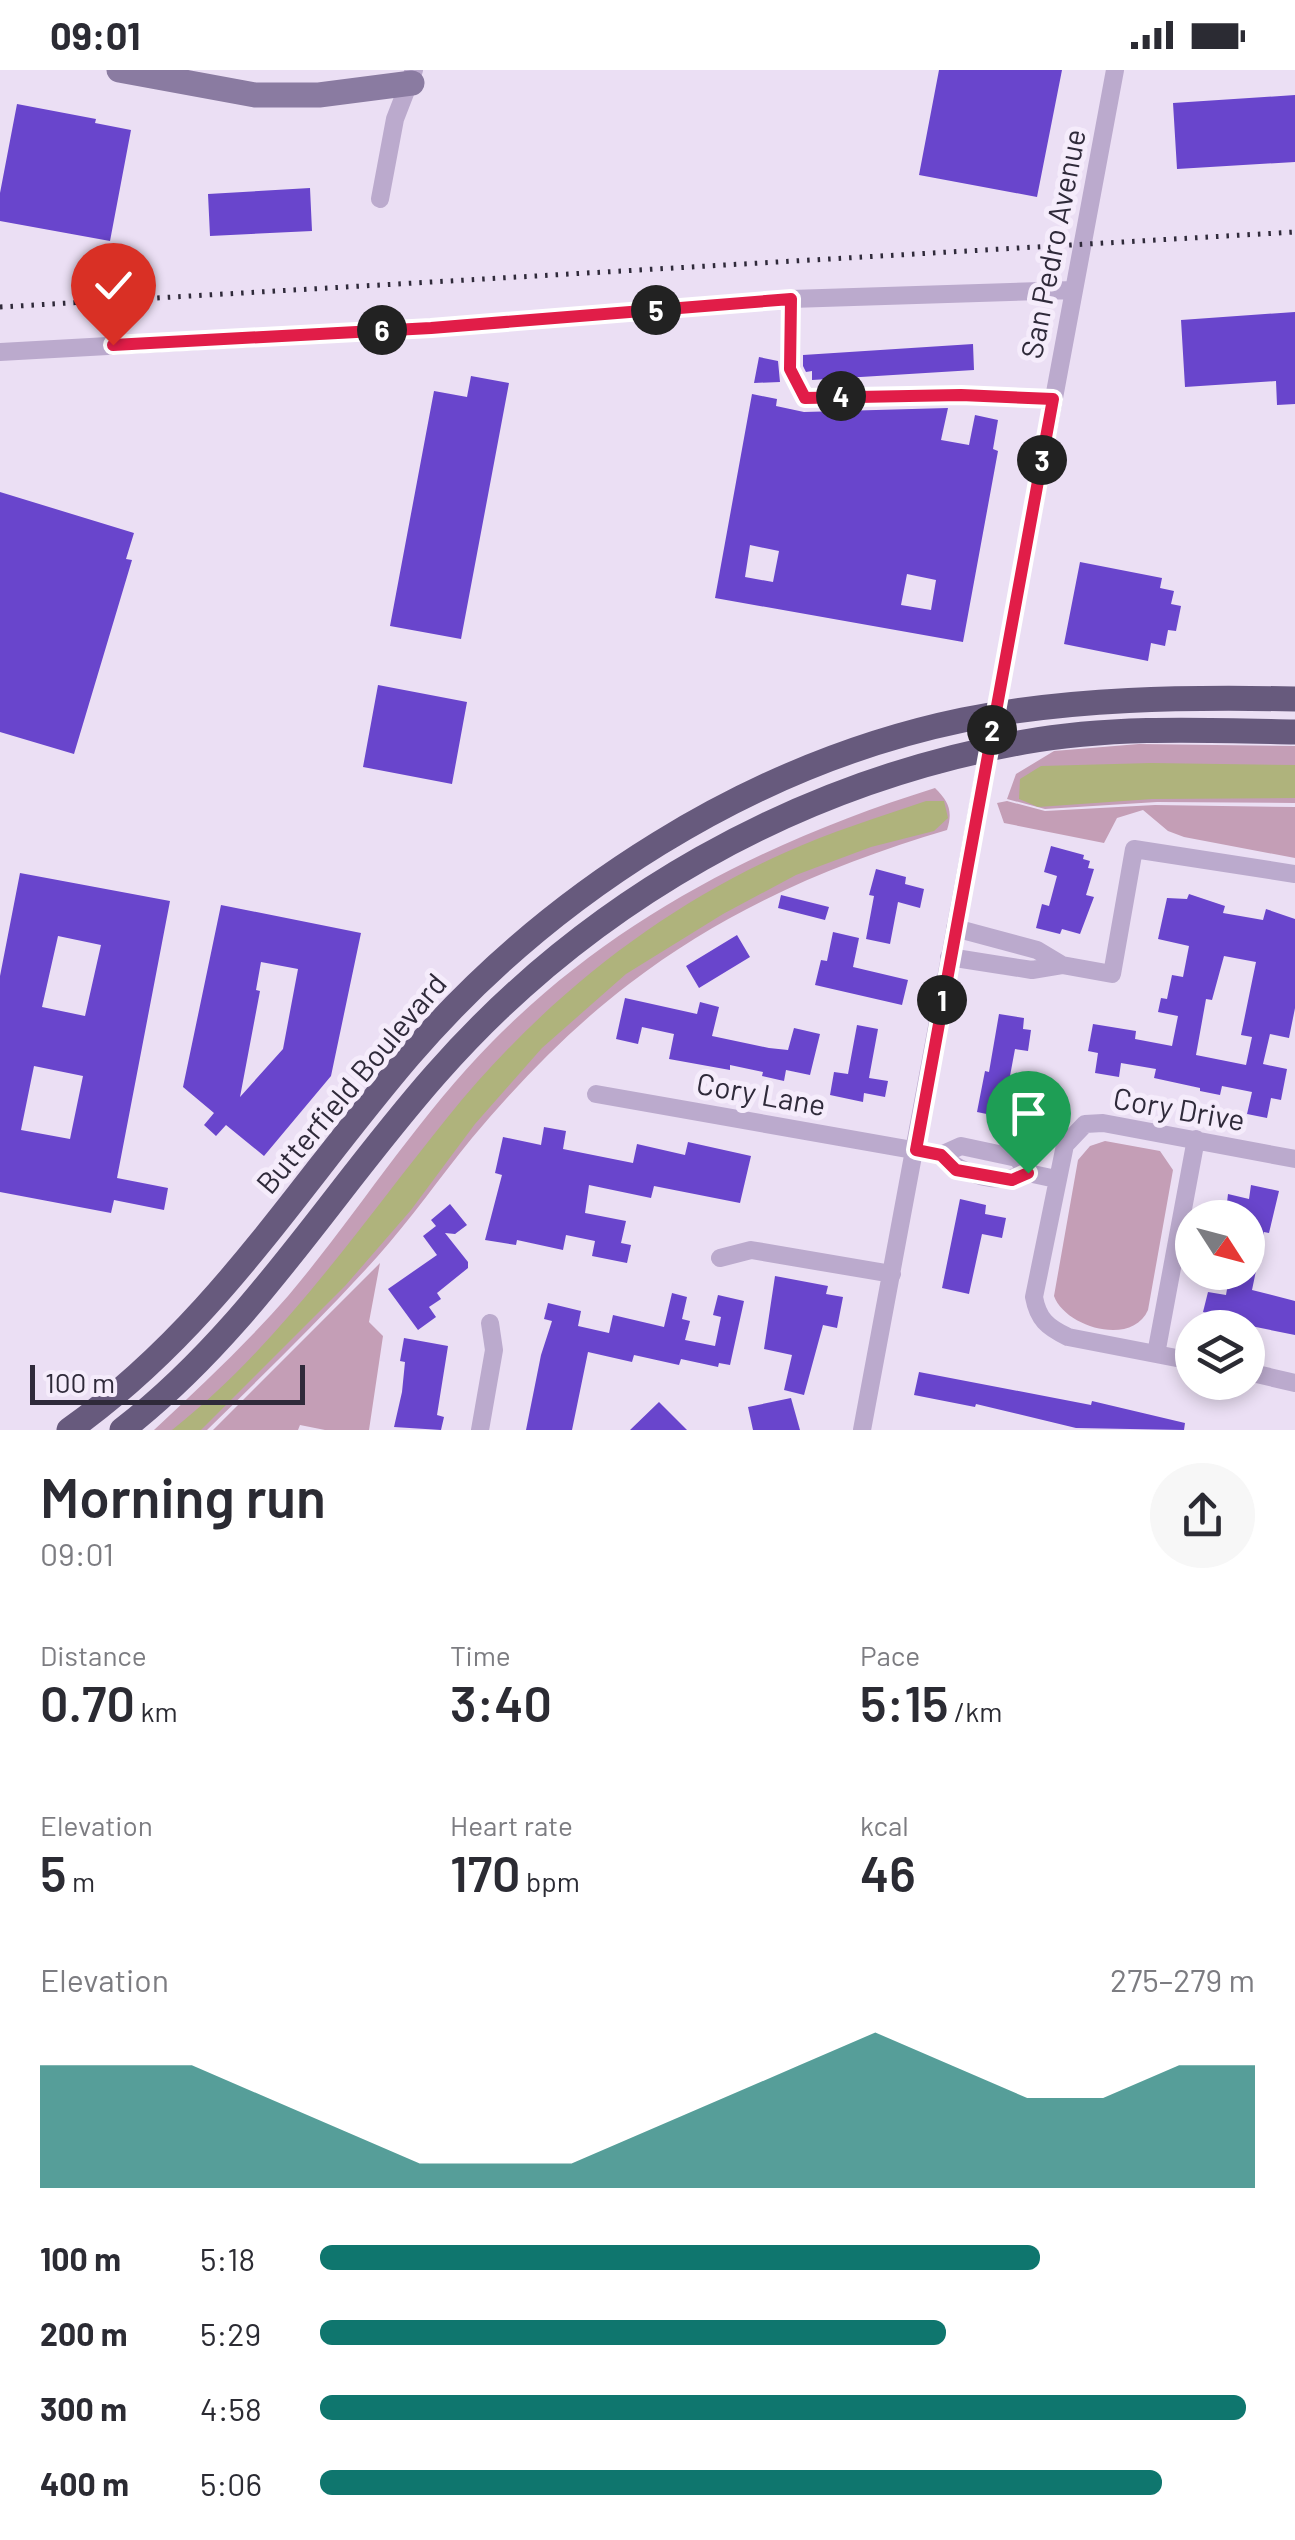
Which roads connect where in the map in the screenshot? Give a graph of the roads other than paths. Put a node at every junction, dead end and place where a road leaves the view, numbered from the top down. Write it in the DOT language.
graph roads {
  1 [pos="119,70"];
  2 [pos="1115,70"];
  3 [pos="413,76"];
  4 [pos="380,199"];
  5 [pos="1074,290"];
  6 [pos="791,299"];
  7 [pos="0,352"];
  8 [pos="1053,399"];
  9 [pos="1295,699"];
  10 [pos="995,714"];
  11 [pos="1295,732"];
  12 [pos="989,750"];
  13 [pos="1295,874"];
  14 [pos="955,928"];
  15 [pos="950,958"];
  16 [pos="1062,964"];
  17 [pos="596,1094"];
  18 [pos="1196,1139"];
  19 [pos="916,1150"];
  20 [pos="1295,1158"];
  21 [pos="1056,1178"];
  22 [pos="720,1258"];
  23 [pos="892,1274"];
  24 [pos="490,1323"];
  25 [pos="1156,1354"];
  26 [pos="1175,1358"];
  27 [pos="1265,1376"];
  28 [pos="1295,1382"];
  29 [pos="69,1430"];
  30 [pos="122,1430"];
  31 [pos="480,1430"];
  32 [pos="862,1430"];
  1 -- 3 [label="street"];
  2 -- 5 [label="street, San Pedro Avenue"];
  3 -- 4 [label="street"];
  5 -- 6 [label="street"];
  5 -- 8 [label="street, San Pedro Avenue"];
  6 -- 7 [label="street"];
  6 -- 8 [label="street"];
  8 -- 10 [label="street, San Pedro Avenue"];
  9 -- 10 [label="main road, Butterfield Boulevard"];
  10 -- 12 [label="street, San Pedro Avenue"];
  10 -- 29 [label="main road, Butterfield Boulevard"];
  11 -- 12 [label="main road, Butterfield Boulevard"];
  12 -- 14 [label="street, San Pedro Avenue"];
  12 -- 30 [label="main road, Butterfield Boulevard"];
  13 -- 16 [label="street"];
  14 -- 15 [label="street, San Pedro Avenue"];
  14 -- 16 [label="street"];
  15 -- 16 [label="street"];
  15 -- 19 [label="street, San Pedro Avenue"];
  17 -- 19 [label="street, Cory Lane"];
  18 -- 20 [label="street, Cory Drive"];
  18 -- 21 [label="street, Cory Drive"];
  18 -- 25 [label="street"];
  19 -- 21 [label="street"];
  19 -- 23 [label="street, San Pedro Avenue"];
  21 -- 25 [label="street"];
  22 -- 23 [label="street"];
  23 -- 32 [label="street, San Pedro Avenue"];
  24 -- 31 [label="street"];
  25 -- 26 [label="street"];
  27 -- 28 [label="street"];
}
